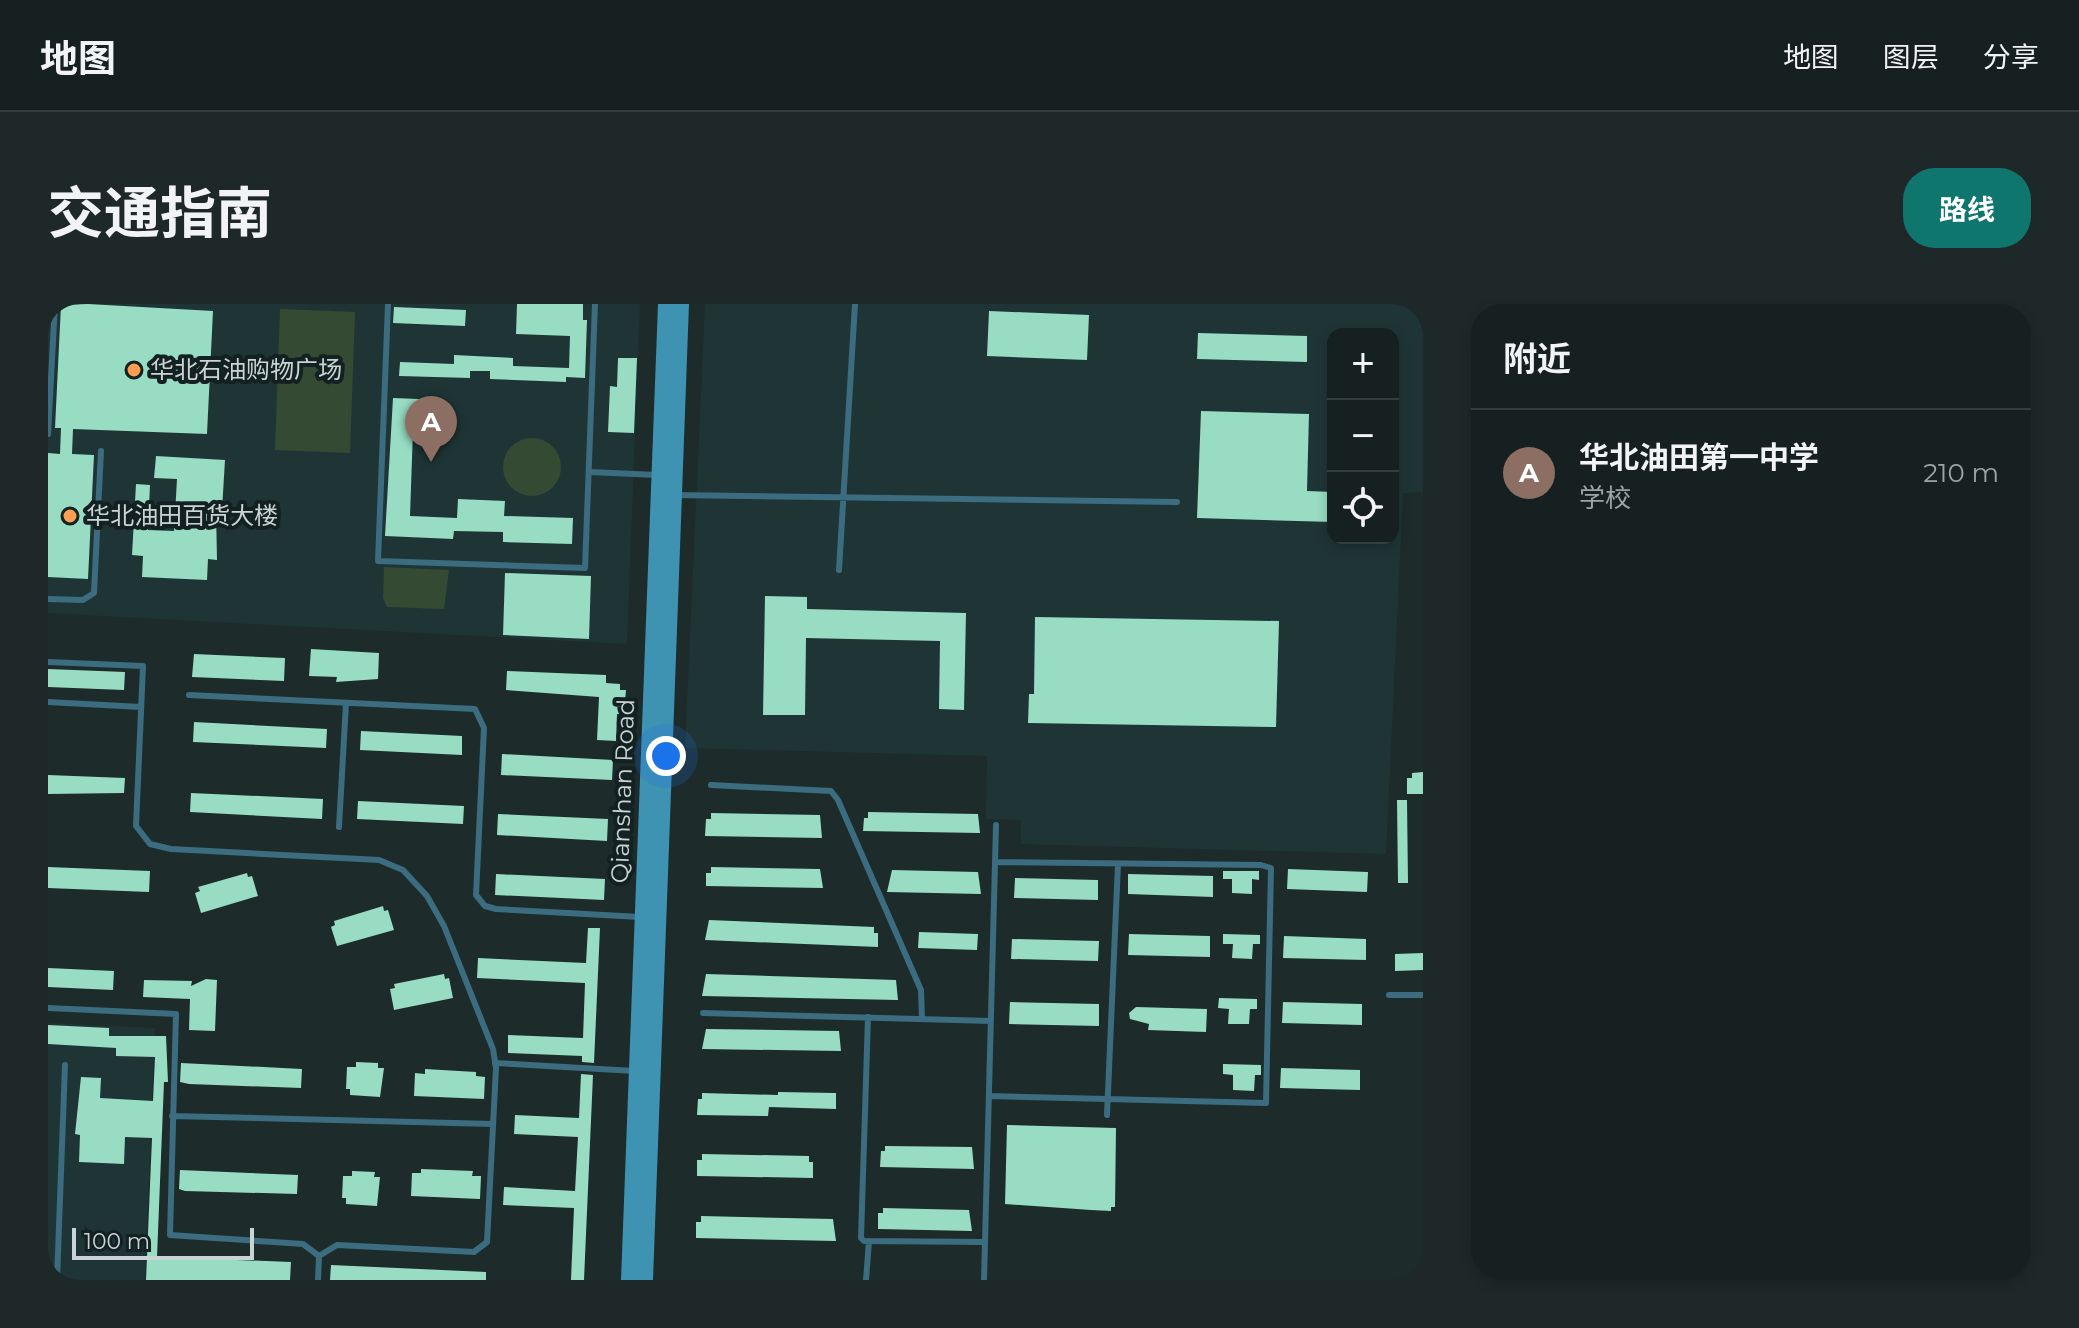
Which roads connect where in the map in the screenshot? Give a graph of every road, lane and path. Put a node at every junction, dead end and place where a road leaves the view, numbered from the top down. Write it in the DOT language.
graph roads {
  1 [pos="55,304"];
  2 [pos="388,304"];
  3 [pos="595,304"];
  4 [pos="666,304"];
  5 [pos="681,304"];
  6 [pos="855,304"];
  7 [pos="48,434"];
  8 [pos="101,451"];
  9 [pos="589,472"];
  10 [pos="659,475"];
  11 [pos="674,495"];
  12 [pos="844,498"];
  13 [pos="1177,502"];
  14 [pos="839,570"];
  15 [pos="48,599"];
  16 [pos="48,662"];
  17 [pos="189,695"];
  18 [pos="48,702"];
  19 [pos="346,703"];
  20 [pos="141,707"];
  21 [pos="711,785"];
  22 [pos="996,825"];
  23 [pos="339,827"];
  24 [pos="995,862"];
  25 [pos="1118,864"];
  26 [pos="642,917"];
  27 [pos="1389,995"];
  28 [pos="1423,995"];
  29 [pos="48,1008"];
  30 [pos="703,1013"];
  31 [pos="868,1017"];
  32 [pos="922,1019"];
  33 [pos="991,1021"];
  34 [pos="495,1063"];
  35 [pos="65,1065"];
  36 [pos="636,1071"];
  37 [pos="989,1096"];
  38 [pos="1108,1099"];
  39 [pos="1107,1115"];
  40 [pos="172,1116"];
  41 [pos="493,1124"];
  42 [pos="869,1241"];
  43 [pos="985,1242"];
  44 [pos="319,1256"];
  45 [pos="57,1280"];
  46 [pos="318,1280"];
  47 [pos="629,1280"];
  48 [pos="645,1280"];
  49 [pos="866,1280"];
  50 [pos="984,1280"];
  1 -- 7 [label="lane"];
  2 -- 9 [label="lane"];
  3 -- 9 [label="lane"];
  4 -- 10 [label="main road, Qianshan Road"];
  5 -- 11 [label="main road, Qianshan Road"];
  6 -- 12 [label="lane"];
  8 -- 15 [label="lane"];
  9 -- 10 [label="lane"];
  10 -- 26 [label="main road, Qianshan Road"];
  11 -- 12 [label="lane"];
  11 -- 48 [label="main road, Qianshan Road"];
  12 -- 13 [label="lane"];
  12 -- 14 [label="lane"];
  16 -- 20 [label="lane"];
  17 -- 19 [label="lane"];
  18 -- 20 [label="lane"];
  19 -- 23 [label="lane"];
  19 -- 26 [label="lane"];
  20 -- 34 [label="lane"];
  21 -- 32 [label="lane"];
  22 -- 24 [label="lane"];
  24 -- 25 [label="lane"];
  24 -- 33 [label="lane"];
  25 -- 38 [label="lane"];
  25 -- 38 [label="lane"];
  26 -- 36 [label="main road, Qianshan Road"];
  27 -- 28 [label="lane"];
  29 -- 40 [label="lane"];
  30 -- 31 [label="lane"];
  31 -- 32 [label="lane"];
  31 -- 42 [label="lane"];
  32 -- 33 [label="lane"];
  33 -- 37 [label="lane"];
  34 -- 36 [label="lane"];
  34 -- 41 [label="lane"];
  35 -- 45 [label="lane"];
  36 -- 47 [label="main road, Qianshan Road"];
  37 -- 38 [label="lane"];
  37 -- 43 [label="lane"];
  38 -- 39 [label="lane"];
  40 -- 41 [label="lane"];
  40 -- 44 [label="lane"];
  41 -- 44 [label="lane"];
  42 -- 43 [label="lane"];
  42 -- 49 [label="lane"];
  43 -- 50 [label="lane"];
  44 -- 46 [label="lane"];
}
